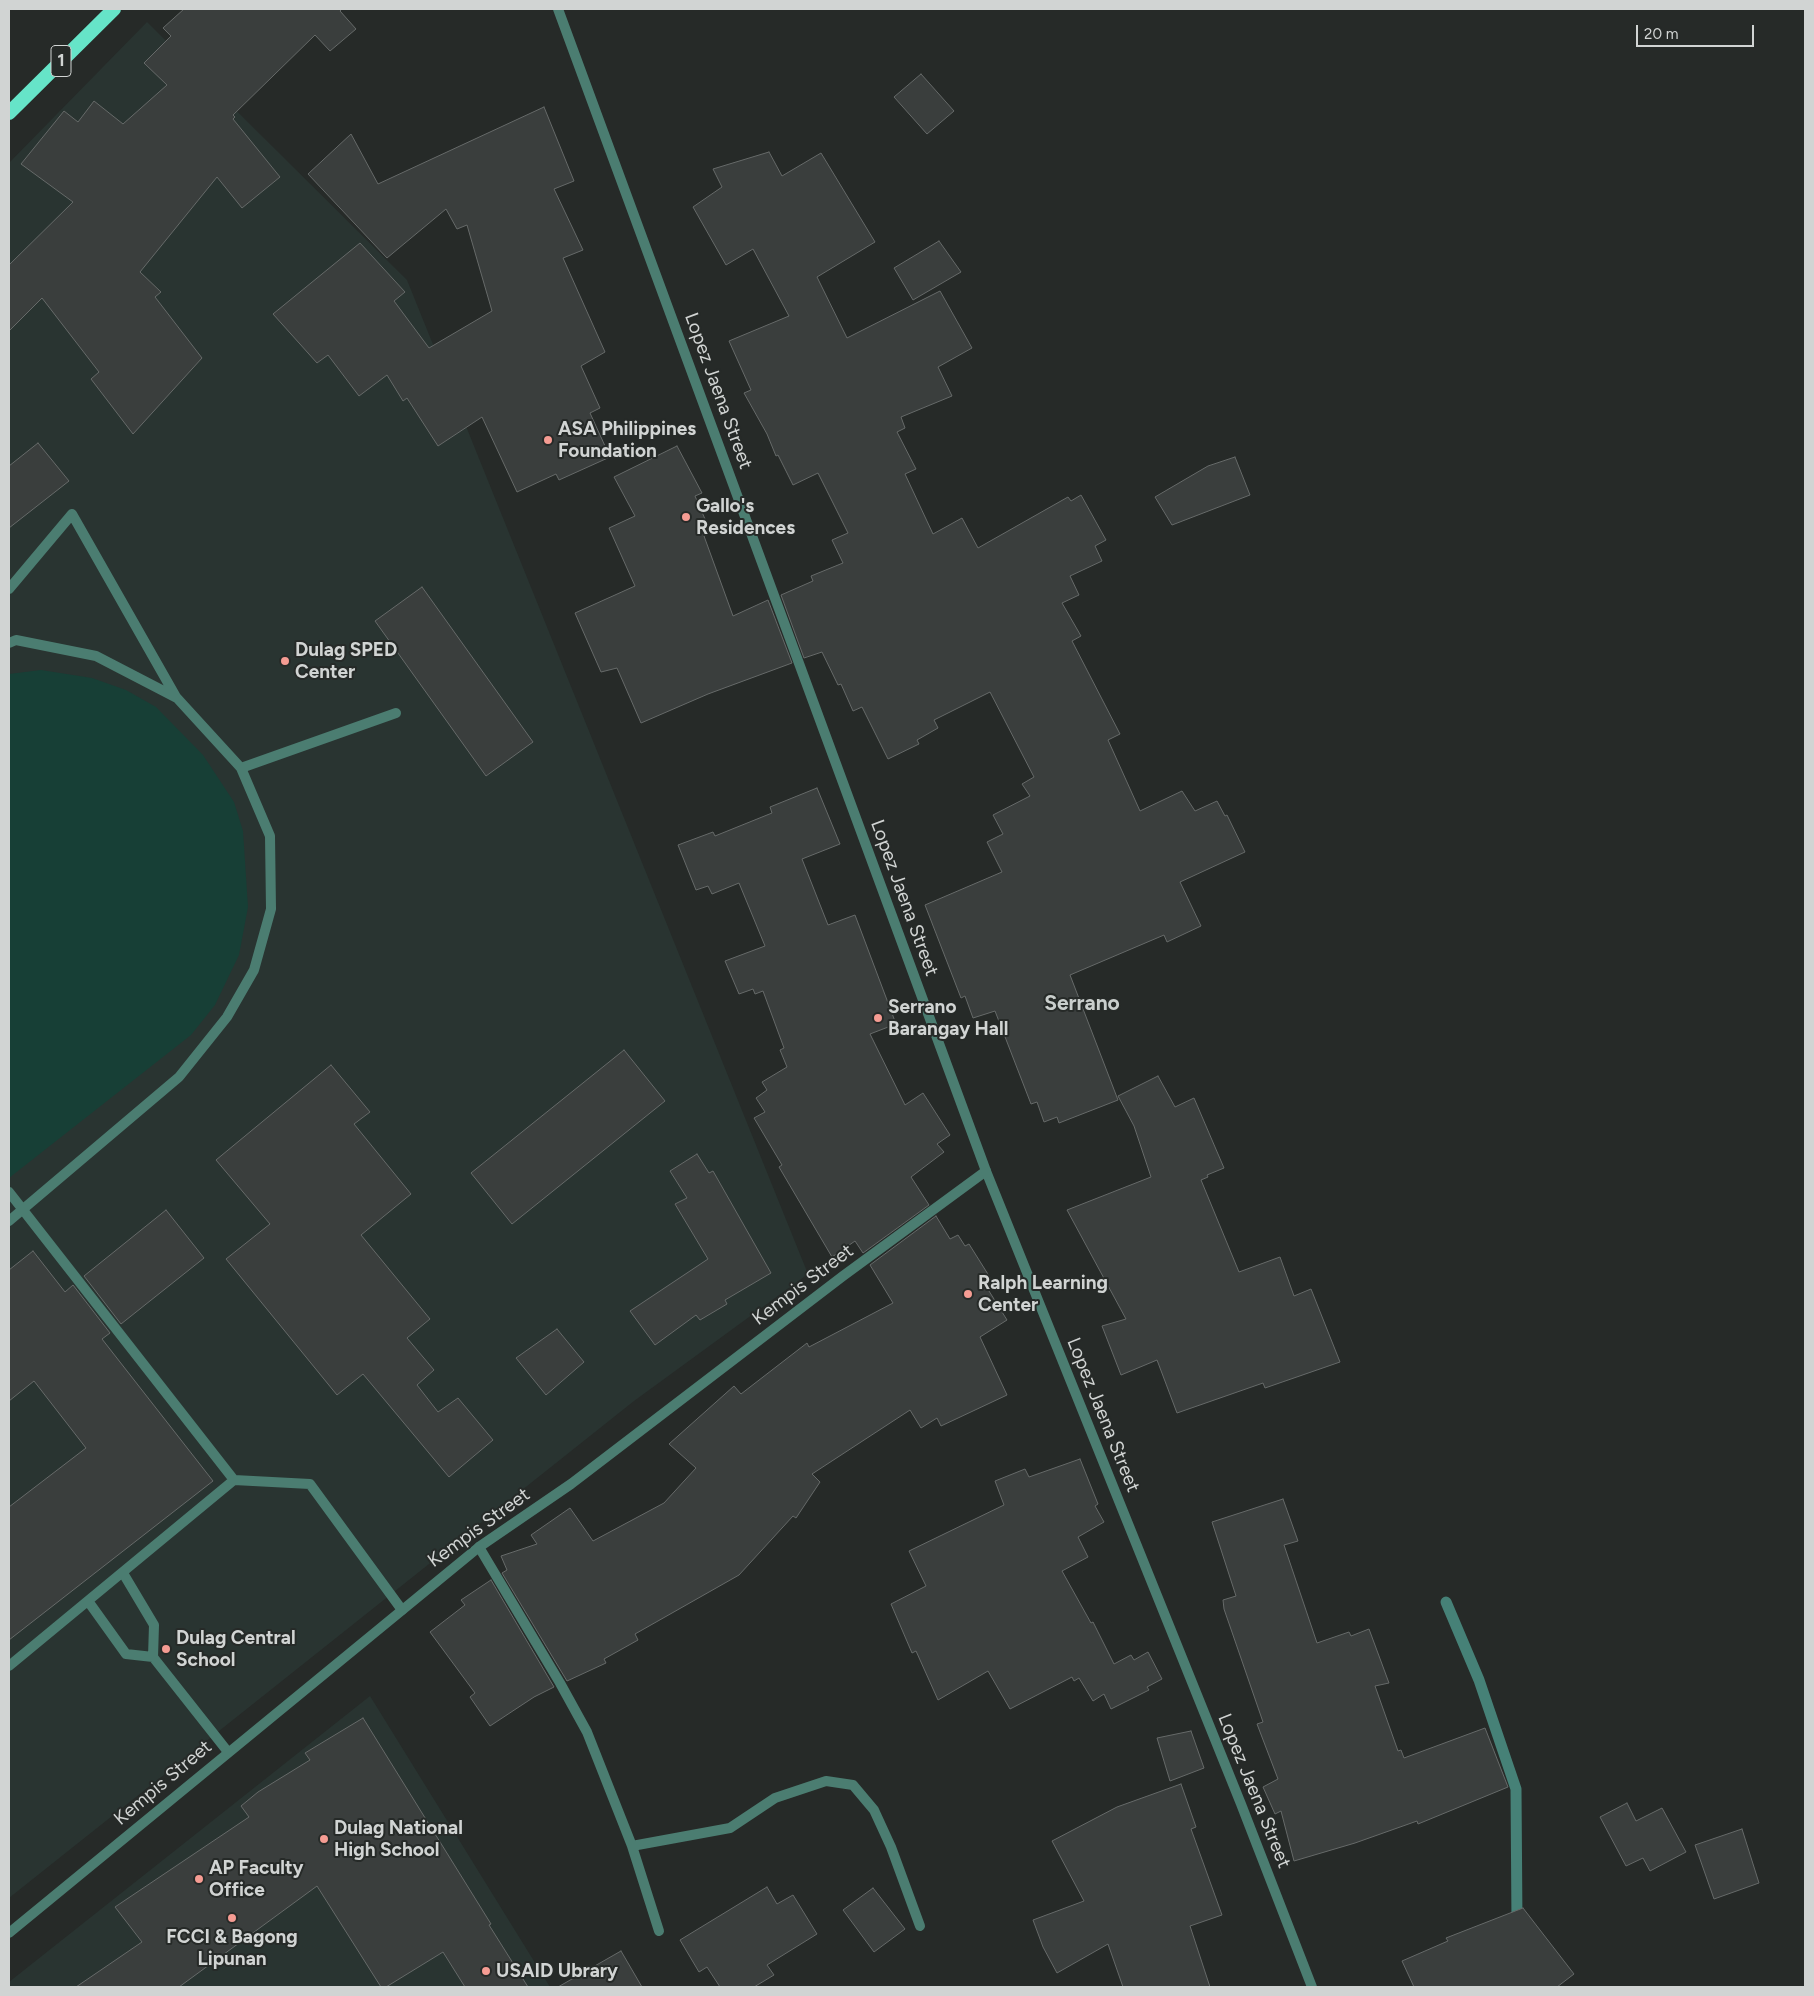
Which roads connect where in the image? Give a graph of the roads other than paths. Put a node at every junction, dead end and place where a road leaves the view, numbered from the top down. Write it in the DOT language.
graph roads {
  1 [pos="114,9"];
  2 [pos="558,9"];
  3 [pos="9,113"];
  4 [pos="9,589"];
  5 [pos="9,643"];
  6 [pos="176,698"];
  7 [pos="396,713"];
  8 [pos="241,768"];
  9 [pos="986,1171"];
  10 [pos="9,1192"];
  11 [pos="24,1209"];
  12 [pos="9,1221"];
  13 [pos="234,1480"];
  14 [pos="479,1547"];
  15 [pos="122,1573"];
  16 [pos="88,1601"];
  17 [pos="402,1610"];
  18 [pos="153,1657"];
  19 [pos="9,1666"];
  20 [pos="228,1752"];
  21 [pos="632,1846"];
  22 [pos="920,1926"];
  23 [pos="659,1931"];
  24 [pos="9,1933"];
  25 [pos="1312,1987"];
  1 -- 3 [label="highway, 1"];
  2 -- 9 [label="street, Lopez Jaena Street"];
  4 -- 6 [label="street"];
  5 -- 6 [label="street"];
  6 -- 8 [label="street"];
  7 -- 8 [label="street"];
  8 -- 11 [label="street"];
  9 -- 14 [label="street, Kempis Street"];
  9 -- 25 [label="street, Lopez Jaena Street"];
  10 -- 11 [label="street"];
  11 -- 12 [label="street"];
  11 -- 13 [label="street"];
  13 -- 15 [label="street"];
  13 -- 17 [label="street"];
  14 -- 17 [label="street, Kempis Street"];
  14 -- 21 [label="street"];
  15 -- 16 [label="street"];
  15 -- 18 [label="street"];
  16 -- 18 [label="street"];
  16 -- 19 [label="street"];
  17 -- 20 [label="street, Kempis Street"];
  18 -- 20 [label="street"];
  20 -- 24 [label="street, Kempis Street"];
  21 -- 22 [label="street"];
  21 -- 23 [label="street"];
}
